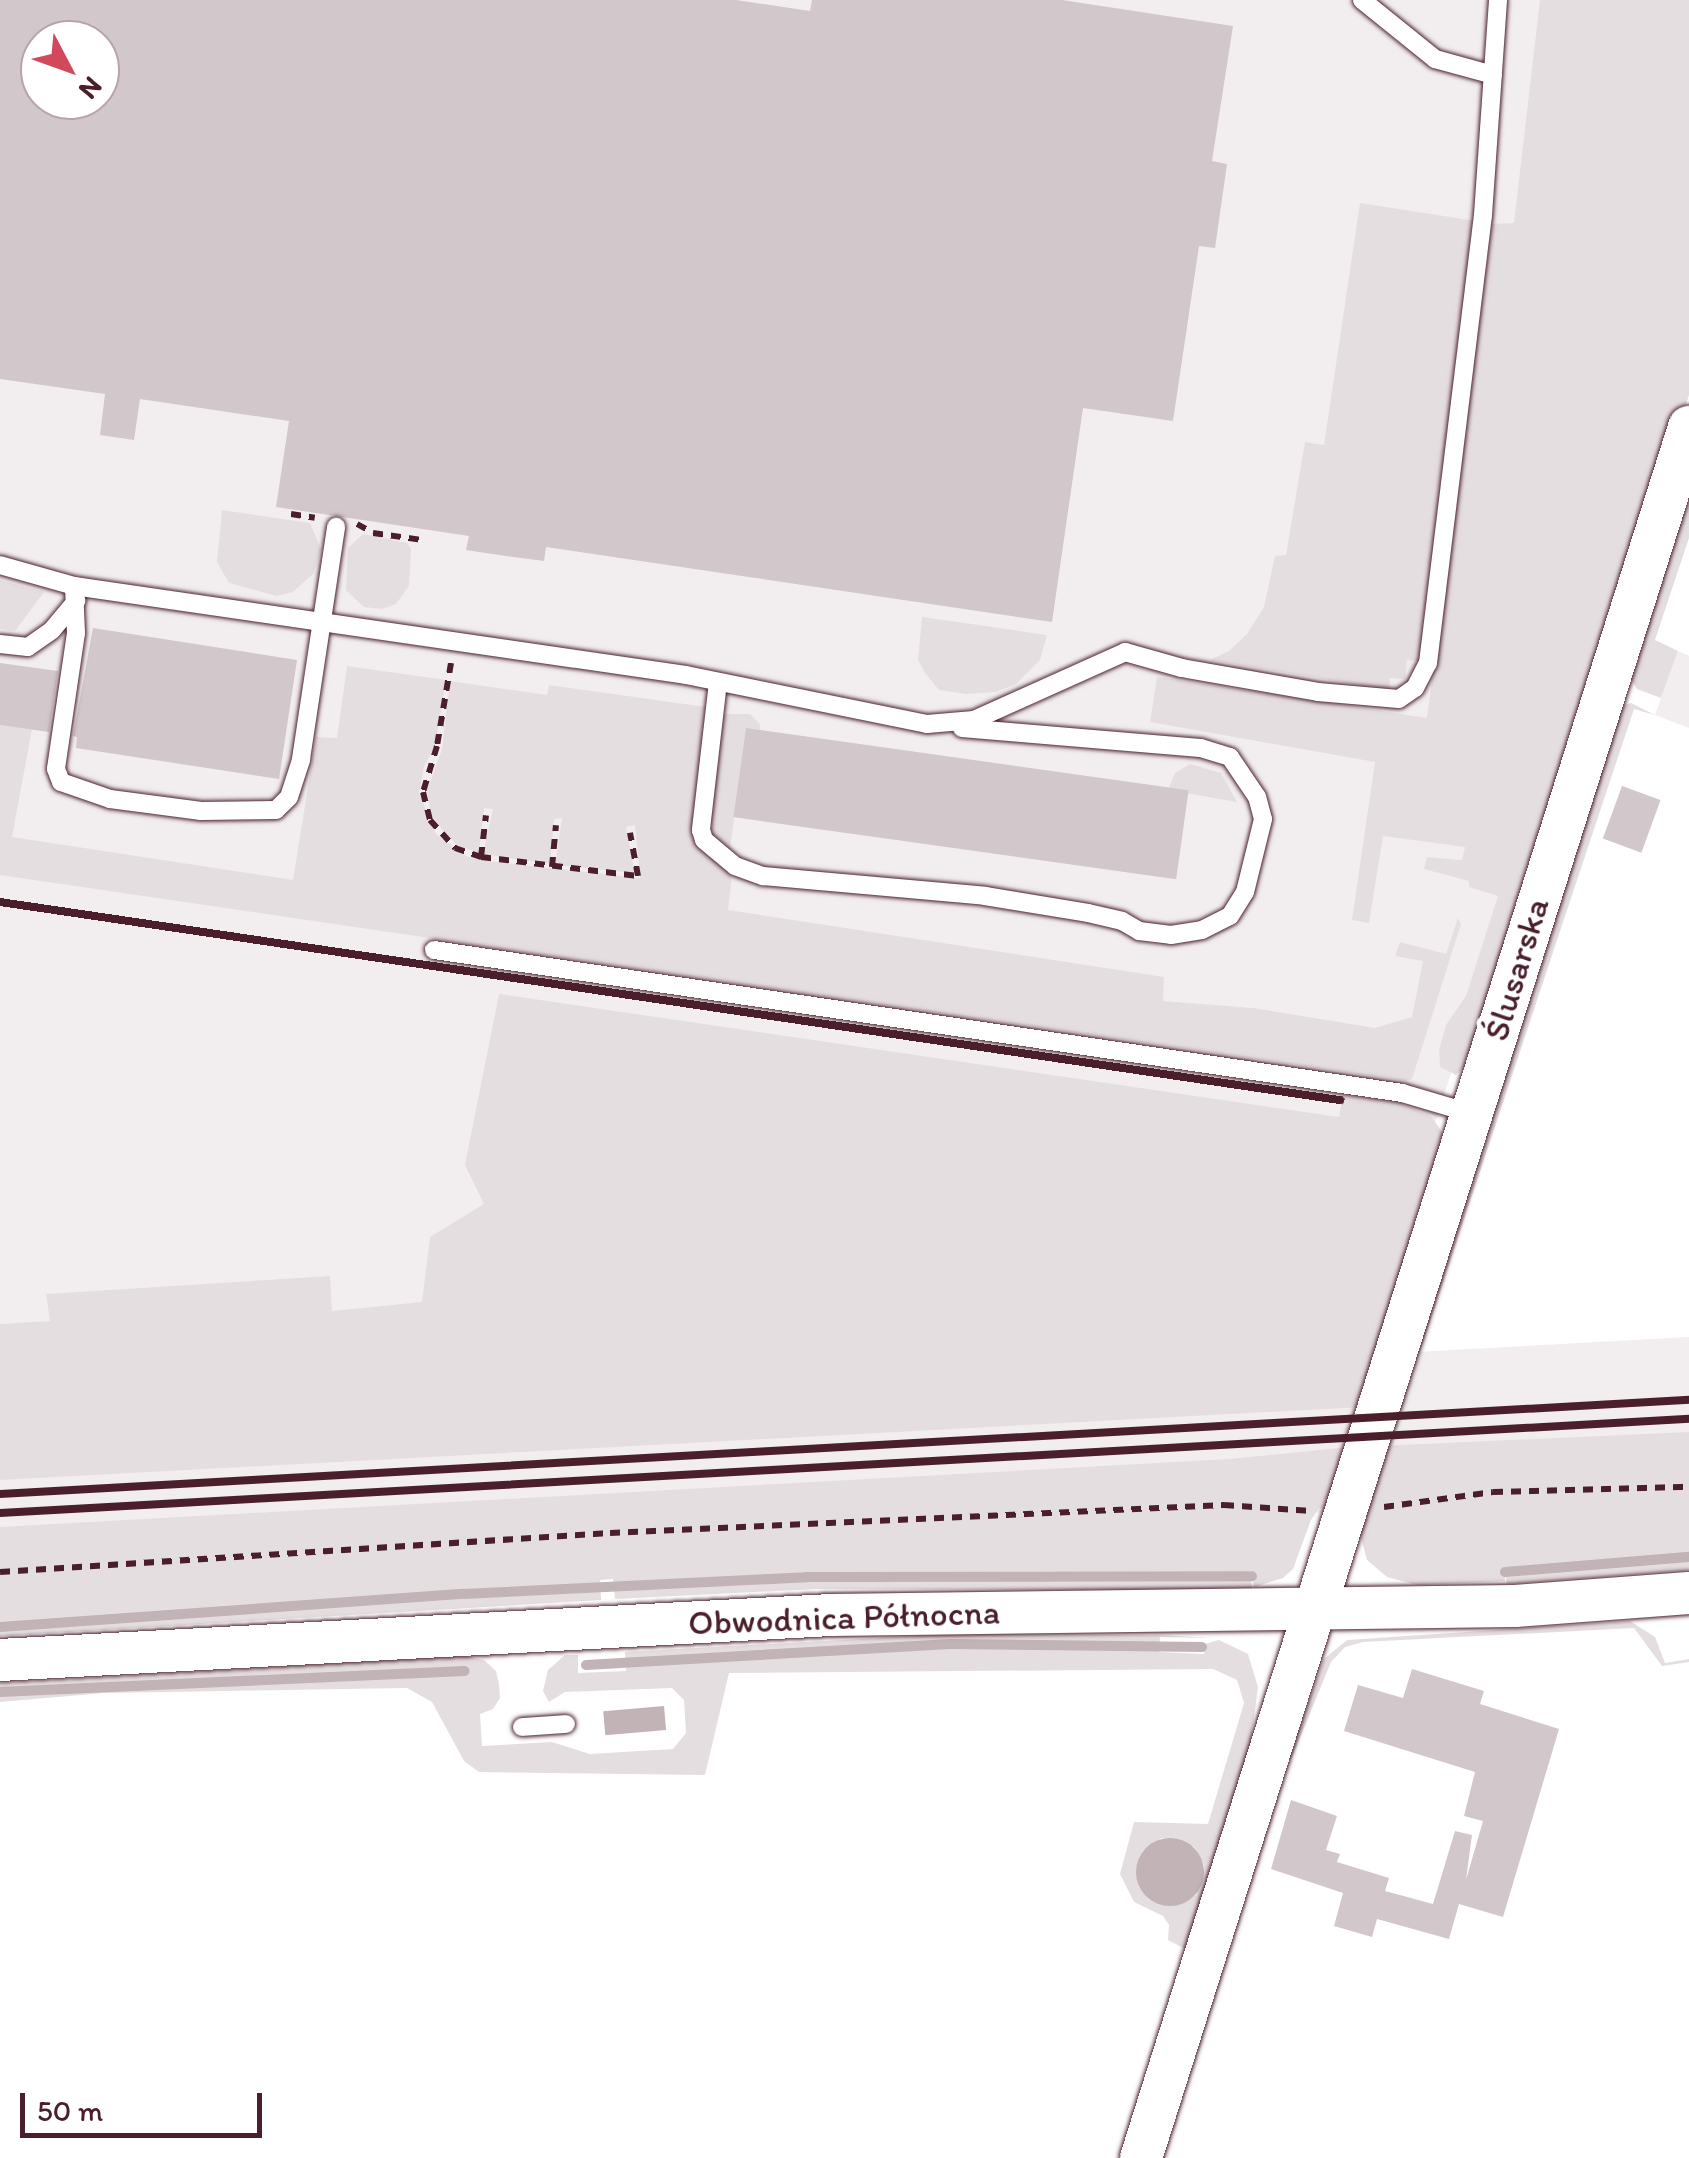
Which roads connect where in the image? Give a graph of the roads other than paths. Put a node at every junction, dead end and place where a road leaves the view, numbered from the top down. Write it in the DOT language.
graph roads {
  1 [pos="1362,0"];
  2 [pos="1498,0"];
  3 [pos="1493,75"];
  4 [pos="1689,427"];
  5 [pos="336,527"];
  6 [pos="0,565"];
  7 [pos="75,594"];
  8 [pos="323,620"];
  9 [pos="0,644"];
  10 [pos="718,682"];
  11 [pos="927,724"];
  12 [pos="434,950"];
  13 [pos="1470,1113"];
  14 [pos="1689,1593"];
  15 [pos="1313,1610"];
  16 [pos="0,1660"];
  17 [pos="566,1724"];
  18 [pos="522,1727"];
  19 [pos="1141,2158"];
  1 -- 3 [label="lane"];
  2 -- 3 [label="lane"];
  3 -- 11 [label="lane"];
  4 -- 13 [label="street, Ślusarska"];
  5 -- 8 [label="lane"];
  6 -- 7 [label="lane"];
  7 -- 8 [label="lane"];
  7 -- 8 [label="lane"];
  7 -- 9 [label="lane"];
  8 -- 10 [label="lane"];
  10 -- 11 [label="lane"];
  10 -- 11 [label="lane"];
  12 -- 13 [label="lane"];
  13 -- 15 [label="street, Ślusarska"];
  14 -- 15 [label="street, Obwodnica Północna"];
  15 -- 16 [label="street, Obwodnica Północna"];
  15 -- 19 [label="street, Ślusarska"];
  17 -- 18 [label="lane"];
}
